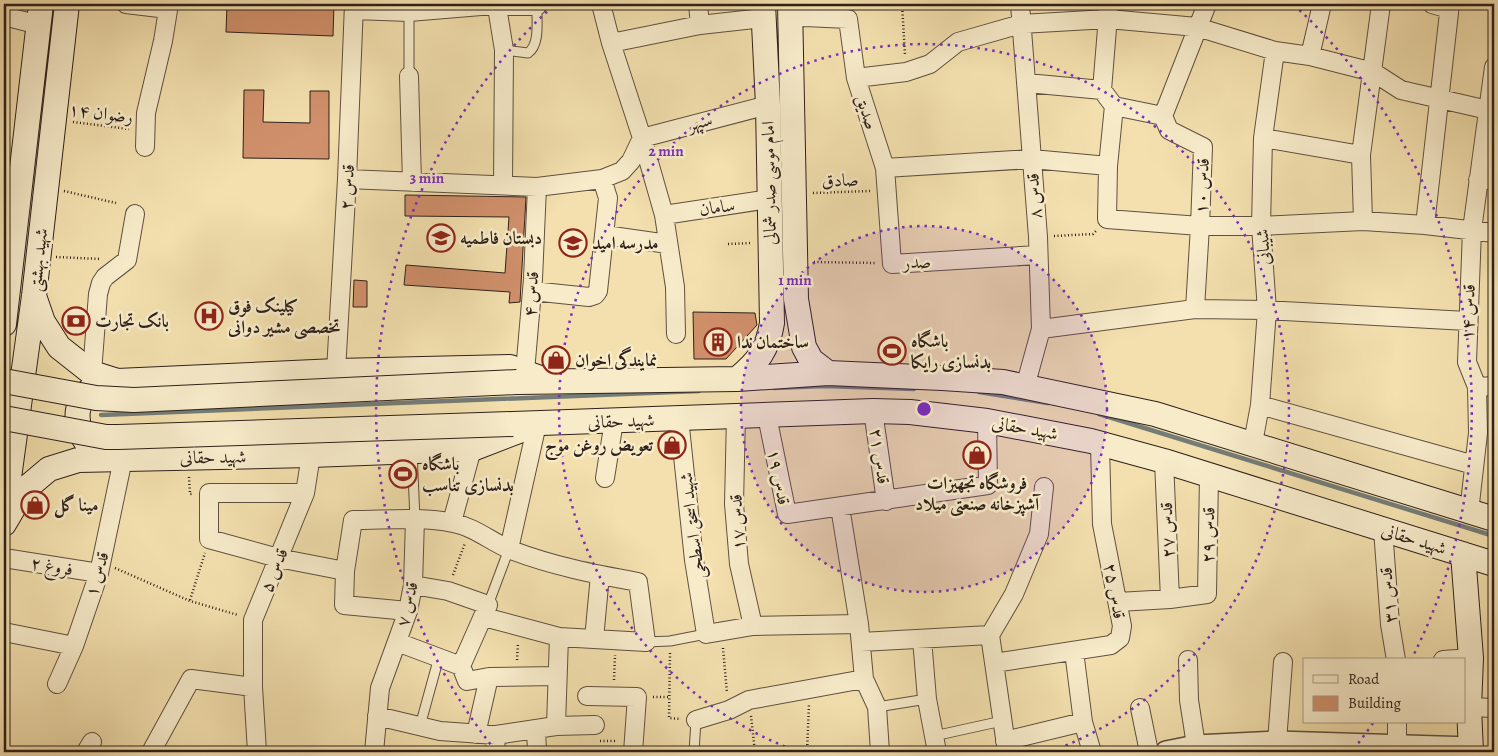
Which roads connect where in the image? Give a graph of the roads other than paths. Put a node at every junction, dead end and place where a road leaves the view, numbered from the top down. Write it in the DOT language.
graph roads {
  1 [pos="67,4"];
  2 [pos="126,4"];
  3 [pos="601,4"];
  4 [pos="698,4"];
  5 [pos="1020,4"];
  6 [pos="1207,4"];
  7 [pos="1322,4"];
  8 [pos="1381,4"];
  9 [pos="1432,4"];
  10 [pos="537,5"];
  11 [pos="169,6"];
  12 [pos="354,7"];
  13 [pos="497,7"];
  14 [pos="1449,7"];
  15 [pos="763,11"];
  16 [pos="790,11"];
  17 [pos="409,12"];
  18 [pos="1108,12"];
  19 [pos="40,14"];
  20 [pos="4,16"];
  21 [pos="1021,24"];
  22 [pos="700,25"];
  23 [pos="1197,27"];
  24 [pos="611,43"];
  25 [pos="504,50"];
  26 [pos="1275,51"];
  27 [pos="1310,56"];
  28 [pos="1494,68"];
  29 [pos="1373,72"];
  30 [pos="409,76"];
  31 [pos="856,78"];
  32 [pos="1027,83"];
  33 [pos="1102,90"];
  34 [pos="1438,99"];
  35 [pos="768,105"];
  36 [pos="1114,106"];
  37 [pos="1491,110"];
  38 [pos="1163,116"];
  39 [pos="642,138"];
  40 [pos="1263,138"];
  41 [pos="146,139"];
  42 [pos="1361,155"];
  43 [pos="1032,159"];
  44 [pos="1108,166"];
  45 [pos="885,168"];
  46 [pos="348,179"];
  47 [pos="602,179"];
  48 [pos="1486,180"];
  49 [pos="412,182"];
  50 [pos="503,185"];
  51 [pos="537,187"];
  52 [pos="769,199"];
  53 [pos="135,214"];
  54 [pos="664,215"];
  55 [pos="1363,221"];
  56 [pos="1424,225"];
  57 [pos="1200,226"];
  58 [pos="1261,226"];
  59 [pos="1472,230"];
  60 [pos="1494,233"];
  61 [pos="605,235"];
  62 [pos="668,244"];
  63 [pos="1038,255"];
  64 [pos="892,264"];
  65 [pos="532,292"];
  66 [pos="34,296"];
  67 [pos="1195,309"];
  68 [pos="1267,310"];
  69 [pos="800,321"];
  70 [pos="1467,321"];
  71 [pos="772,323"];
  72 [pos="4,324"];
  73 [pos="1041,329"];
  74 [pos="676,334"];
  75 [pos="336,371"];
  76 [pos="92,373"];
  77 [pos="828,373"];
  78 [pos="530,378"];
  79 [pos="737,379"];
  80 [pos="4,381"];
  81 [pos="116,381"];
  82 [pos="1024,387"];
  83 [pos="1486,387"];
  84 [pos="1260,405"];
  85 [pos="873,411"];
  86 [pos="736,416"];
  87 [pos="767,416"];
  88 [pos="4,418"];
  89 [pos="680,418"];
  90 [pos="614,421"];
  91 [pos="987,421"];
  92 [pos="537,424"];
  93 [pos="1253,443"];
  94 [pos="1100,444"];
  95 [pos="472,449"];
  96 [pos="412,451"];
  97 [pos="312,455"];
  98 [pos="116,459"];
  99 [pos="1164,461"];
  100 [pos="1474,465"];
  101 [pos="1209,476"];
  102 [pos="605,478"];
  103 [pos="1044,487"];
  104 [pos="305,493"];
  105 [pos="886,501"];
  106 [pos="840,507"];
  107 [pos="1469,512"];
  108 [pos="4,516"];
  109 [pos="415,519"];
  110 [pos="1494,519"];
  111 [pos="452,522"];
  112 [pos="4,524"];
  113 [pos="1383,530"];
  114 [pos="509,549"];
  115 [pos="1463,554"];
  116 [pos="4,558"];
  117 [pos="278,558"];
  118 [pos="1494,564"];
  119 [pos="101,568"];
  120 [pos="346,571"];
  121 [pos="600,575"];
  122 [pos="413,585"];
  123 [pos="1170,600"];
  124 [pos="1118,602"];
  125 [pos="408,611"];
  126 [pos="486,611"];
  127 [pos="753,626"];
  128 [pos="4,632"];
  129 [pos="714,633"];
  130 [pos="860,633"];
  131 [pos="990,636"];
  132 [pos="559,637"];
  133 [pos="594,639"];
  134 [pos="922,639"];
  135 [pos="397,642"];
  136 [pos="646,642"];
  137 [pos="74,646"];
  138 [pos="1074,651"];
  139 [pos="439,658"];
  140 [pos="1396,658"];
  141 [pos="1466,658"];
  142 [pos="1471,658"];
  143 [pos="1188,660"];
  144 [pos="1283,662"];
  145 [pos="994,663"];
  146 [pos="461,666"];
  147 [pos="557,676"];
  148 [pos="489,677"];
  149 [pos="864,679"];
  150 [pos="57,684"];
  151 [pos="252,687"];
  152 [pos="587,696"];
  153 [pos="928,699"];
  154 [pos="877,707"];
  155 [pos="1469,707"];
  156 [pos="1140,708"];
  157 [pos="1494,708"];
  158 [pos="377,716"];
  159 [pos="696,720"];
  160 [pos="1002,720"];
  161 [pos="1083,722"];
  162 [pos="1397,724"];
  163 [pos="595,725"];
  164 [pos="420,726"];
  165 [pos="556,726"];
  166 [pos="536,729"];
  167 [pos="476,734"];
  168 [pos="1277,742"];
  169 [pos="496,744"];
  170 [pos="936,744"];
  171 [pos="633,747"];
  172 [pos="1006,747"];
  173 [pos="1307,748"];
  174 [pos="1196,749"];
  175 [pos="1397,749"];
  176 [pos="1472,750"];
  177 [pos="151,752"];
  178 [pos="257,752"];
  179 [pos="374,752"];
  180 [pos="537,752"];
  181 [pos="694,752"];
  182 [pos="880,752"];
  183 [pos="1092,752"];
  184 [pos="1149,752"];
  185 [pos="1166,752"];
  1 -- 66 [label="main road, شهید بهشتی"];
  2 -- 11 [label="street"];
  3 -- 24 [label="street"];
  4 -- 22 [label="street"];
  5 -- 21 [label="street, قدس ۸"];
  6 -- 23 [label="street"];
  7 -- 27 [label="street"];
  8 -- 29 [label="street"];
  9 -- 14 [label="street"];
  10 -- 13 [label="street"];
  10 -- 25 [label="lane"];
  11 -- 41 [label="street"];
  12 -- 17 [label="street"];
  12 -- 46 [label="street, قدس ۲"];
  13 -- 17 [label="street"];
  13 -- 25 [label="street"];
  14 -- 34 [label="street"];
  15 -- 22 [label="street"];
  15 -- 35 [label="main road, امام موسی صدر شمالی"];
  16 -- 31 [label="street, صدیق"];
  16 -- 69 [label="main road, امام موسی صدر شمالی"];
  17 -- 30 [label="lane"];
  18 -- 21 [label="street"];
  18 -- 23 [label="street"];
  18 -- 33 [label="street"];
  19 -- 20 [label="street"];
  19 -- 72 [label="main road, شهید بهشتی"];
  21 -- 31 [label="street"];
  21 -- 32 [label="street, قدس ۸"];
  22 -- 24 [label="street"];
  23 -- 26 [label="street"];
  23 -- 38 [label="street"];
  24 -- 39 [label="street"];
  25 -- 50 [label="street"];
  26 -- 27 [label="street"];
  26 -- 40 [label="street, شیبانی"];
  27 -- 29 [label="street"];
  28 -- 37 [label="street, قدس ۱۴"];
  29 -- 34 [label="street"];
  29 -- 42 [label="street"];
  30 -- 49 [label="street"];
  31 -- 45 [label="street, صدیق"];
  32 -- 33 [label="street"];
  32 -- 43 [label="street, قدس ۸"];
  33 -- 36 [label="street"];
  34 -- 37 [label="street"];
  34 -- 56 [label="street"];
  35 -- 39 [label="street, سپهر"];
  35 -- 52 [label="main road, امام موسی صدر شمالی"];
  36 -- 38 [label="street"];
  36 -- 44 [label="street"];
  37 -- 48 [label="street, قدس ۱۴"];
  38 -- 57 [label="street, قدس ۱۰"];
  39 -- 47 [label="street"];
  39 -- 54 [label="street"];
  40 -- 42 [label="street"];
  40 -- 58 [label="street, شیبانی"];
  42 -- 55 [label="street"];
  43 -- 44 [label="street"];
  43 -- 45 [label="street"];
  43 -- 63 [label="street, قدس ۸"];
  44 -- 57 [label="street"];
  45 -- 64 [label="street, صدیق"];
  46 -- 49 [label="street"];
  46 -- 75 [label="street, قدس ۲"];
  47 -- 51 [label="street"];
  47 -- 61 [label="street"];
  48 -- 59 [label="street, قدس ۱۴"];
  49 -- 50 [label="street"];
  50 -- 51 [label="street"];
  51 -- 65 [label="street, قدس ۴"];
  52 -- 54 [label="street, سامان"];
  52 -- 71 [label="main road, امام موسی صدر شمالی"];
  53 -- 76 [label="street"];
  54 -- 62 [label="street"];
  55 -- 56 [label="street"];
  55 -- 58 [label="street"];
  56 -- 59 [label="street"];
  57 -- 58 [label="street"];
  57 -- 67 [label="street, قدس ۱۰"];
  58 -- 68 [label="street, شیبانی"];
  59 -- 60 [label="street"];
  59 -- 70 [label="street, قدس ۱۴"];
  61 -- 62 [label="street"];
  61 -- 65 [label="street"];
  62 -- 74 [label="street"];
  63 -- 64 [label="street, صدر"];
  63 -- 73 [label="street, قدس ۸"];
  65 -- 78 [label="street, قدس ۴"];
  66 -- 76 [label="main road"];
  66 -- 108 [label="main road, شهید بهشتی"];
  67 -- 68 [label="street"];
  67 -- 73 [label="street"];
  68 -- 70 [label="street"];
  68 -- 84 [label="street, شیبانی"];
  69 -- 71 [label="main road"];
  69 -- 77 [label="main road, امام موسی صدر شمالی"];
  70 -- 83 [label="street, قدس ۱۴"];
  71 -- 79 [label="main road, امام موسی صدر شمالی"];
  73 -- 82 [label="street, قدس ۸"];
  75 -- 78 [label="main road"];
  75 -- 81 [label="main road"];
  76 -- 81 [label="main road"];
  77 -- 79 [label="main road"];
  77 -- 82 [label="main road"];
  78 -- 79 [label="main road"];
  78 -- 80 [label="main road, bridge"];
  81 -- 98 [label="main road"];
  82 -- 93 [label="main road"];
  83 -- 100 [label="street, قدس ۱۴"];
  84 -- 93 [label="street, شیبانی"];
  84 -- 100 [label="street"];
  85 -- 87 [label="main road, شهید حقانی"];
  85 -- 91 [label="main road, شهید حقانی"];
  85 -- 105 [label="street, قدس ۲۱"];
  86 -- 87 [label="main road, شهید حقانی"];
  86 -- 89 [label="main road, شهید حقانی"];
  86 -- 127 [label="street, قدس ۱۷"];
  87 -- 106 [label="street, قدس ۱۹"];
  88 -- 92 [label="main road, شهید حقانی, bridge"];
  89 -- 90 [label="main road, شهید حقانی"];
  89 -- 129 [label="street, شهید اسحق اسطحی"];
  90 -- 92 [label="main road, شهید حقانی"];
  90 -- 102 [label="street"];
  91 -- 94 [label="main road, شهید حقانی"];
  91 -- 105 [label="street"];
  92 -- 95 [label="main road, شهید حقانی"];
  92 -- 114 [label="street"];
  93 -- 107 [label="main road"];
  94 -- 99 [label="main road, شهید حقانی"];
  94 -- 124 [label="street, قدس ۲۵"];
  95 -- 96 [label="main road, شهید حقانی"];
  95 -- 111 [label="street"];
  96 -- 97 [label="main road, شهید حقانی"];
  96 -- 109 [label="lane, قدس ۷"];
  97 -- 98 [label="main road, شهید حقانی"];
  97 -- 104 [label="street, قدس ۵"];
  98 -- 112 [label="main road, شهید حقانی"];
  98 -- 119 [label="street, قدس ۱"];
  99 -- 101 [label="main road, شهید حقانی"];
  99 -- 123 [label="street, قدس ۲۷"];
  100 -- 107 [label="street, قدس ۱۴"];
  101 -- 113 [label="main road, شهید حقانی"];
  101 -- 123 [label="street, قدس ۲۹"];
  103 -- 131 [label="street"];
  104 -- 117 [label="street, قدس ۵"];
  104 -- 117 [label="street"];
  105 -- 106 [label="street"];
  106 -- 130 [label="street"];
  107 -- 110 [label="main road"];
  109 -- 111 [label="street"];
  109 -- 120 [label="street"];
  109 -- 122 [label="street, قدس ۷"];
  111 -- 114 [label="street"];
  113 -- 115 [label="main road, شهید حقانی"];
  113 -- 140 [label="street, قدس ۳۱"];
  114 -- 121 [label="street"];
  114 -- 126 [label="lane"];
  115 -- 118 [label="main road, شهید حقانی"];
  115 -- 142 [label="main road"];
  116 -- 119 [label="street, فروغ ۲"];
  117 -- 120 [label="street"];
  117 -- 151 [label="street, قدس ۵"];
  119 -- 137 [label="street, قدس ۱"];
  120 -- 125 [label="street"];
  121 -- 133 [label="street"];
  121 -- 136 [label="street"];
  122 -- 125 [label="street, قدس ۷"];
  122 -- 126 [label="street"];
  123 -- 124 [label="street"];
  124 -- 138 [label="street, قدس ۲۵"];
  125 -- 135 [label="street, قدس ۷"];
  126 -- 132 [label="street"];
  126 -- 146 [label="street"];
  127 -- 129 [label="street"];
  127 -- 130 [label="street"];
  128 -- 137 [label="street"];
  129 -- 136 [label="lane"];
  130 -- 134 [label="street"];
  130 -- 149 [label="street"];
  131 -- 134 [label="street"];
  131 -- 145 [label="street"];
  132 -- 133 [label="street"];
  132 -- 147 [label="street"];
  133 -- 136 [label="street"];
  134 -- 153 [label="street"];
  135 -- 139 [label="street"];
  135 -- 158 [label="street, قدس ۷"];
  137 -- 150 [label="street, قدس ۱"];
  138 -- 145 [label="street, قدس ۲۵"];
  138 -- 161 [label="street"];
  139 -- 146 [label="street"];
  139 -- 164 [label="lane"];
  141 -- 142 [label="street"];
  142 -- 155 [label="main road"];
  143 -- 174 [label="street"];
  144 -- 168 [label="street"];
  145 -- 160 [label="street"];
  146 -- 148 [label="street"];
  147 -- 148 [label="street"];
  147 -- 165 [label="street"];
  148 -- 167 [label="street"];
  149 -- 154 [label="street"];
  149 -- 159 [label="street"];
  151 -- 177 [label="street"];
  151 -- 178 [label="street, قدس ۵"];
  152 -- 171 [label="street"];
  153 -- 154 [label="lane"];
  153 -- 170 [label="street"];
  154 -- 182 [label="street"];
  155 -- 157 [label="street"];
  155 -- 176 [label="main road"];
  156 -- 184 [label="street"];
  158 -- 164 [label="street"];
  158 -- 179 [label="street, قدس ۷"];
  159 -- 181 [label="lane"];
  160 -- 170 [label="lane"];
  160 -- 172 [label="street"];
  161 -- 172 [label="street"];
  161 -- 183 [label="street"];
  162 -- 175 [label="street"];
  163 -- 165 [label="street"];
  164 -- 167 [label="street"];
  165 -- 166 [label="street"];
  166 -- 169 [label="street"];
  166 -- 180 [label="street"];
  167 -- 169 [label="street"];
  168 -- 173 [label="street"];
  168 -- 174 [label="street"];
  173 -- 175 [label="street"];
  174 -- 185 [label="street"];
  175 -- 176 [label="street"];
}
